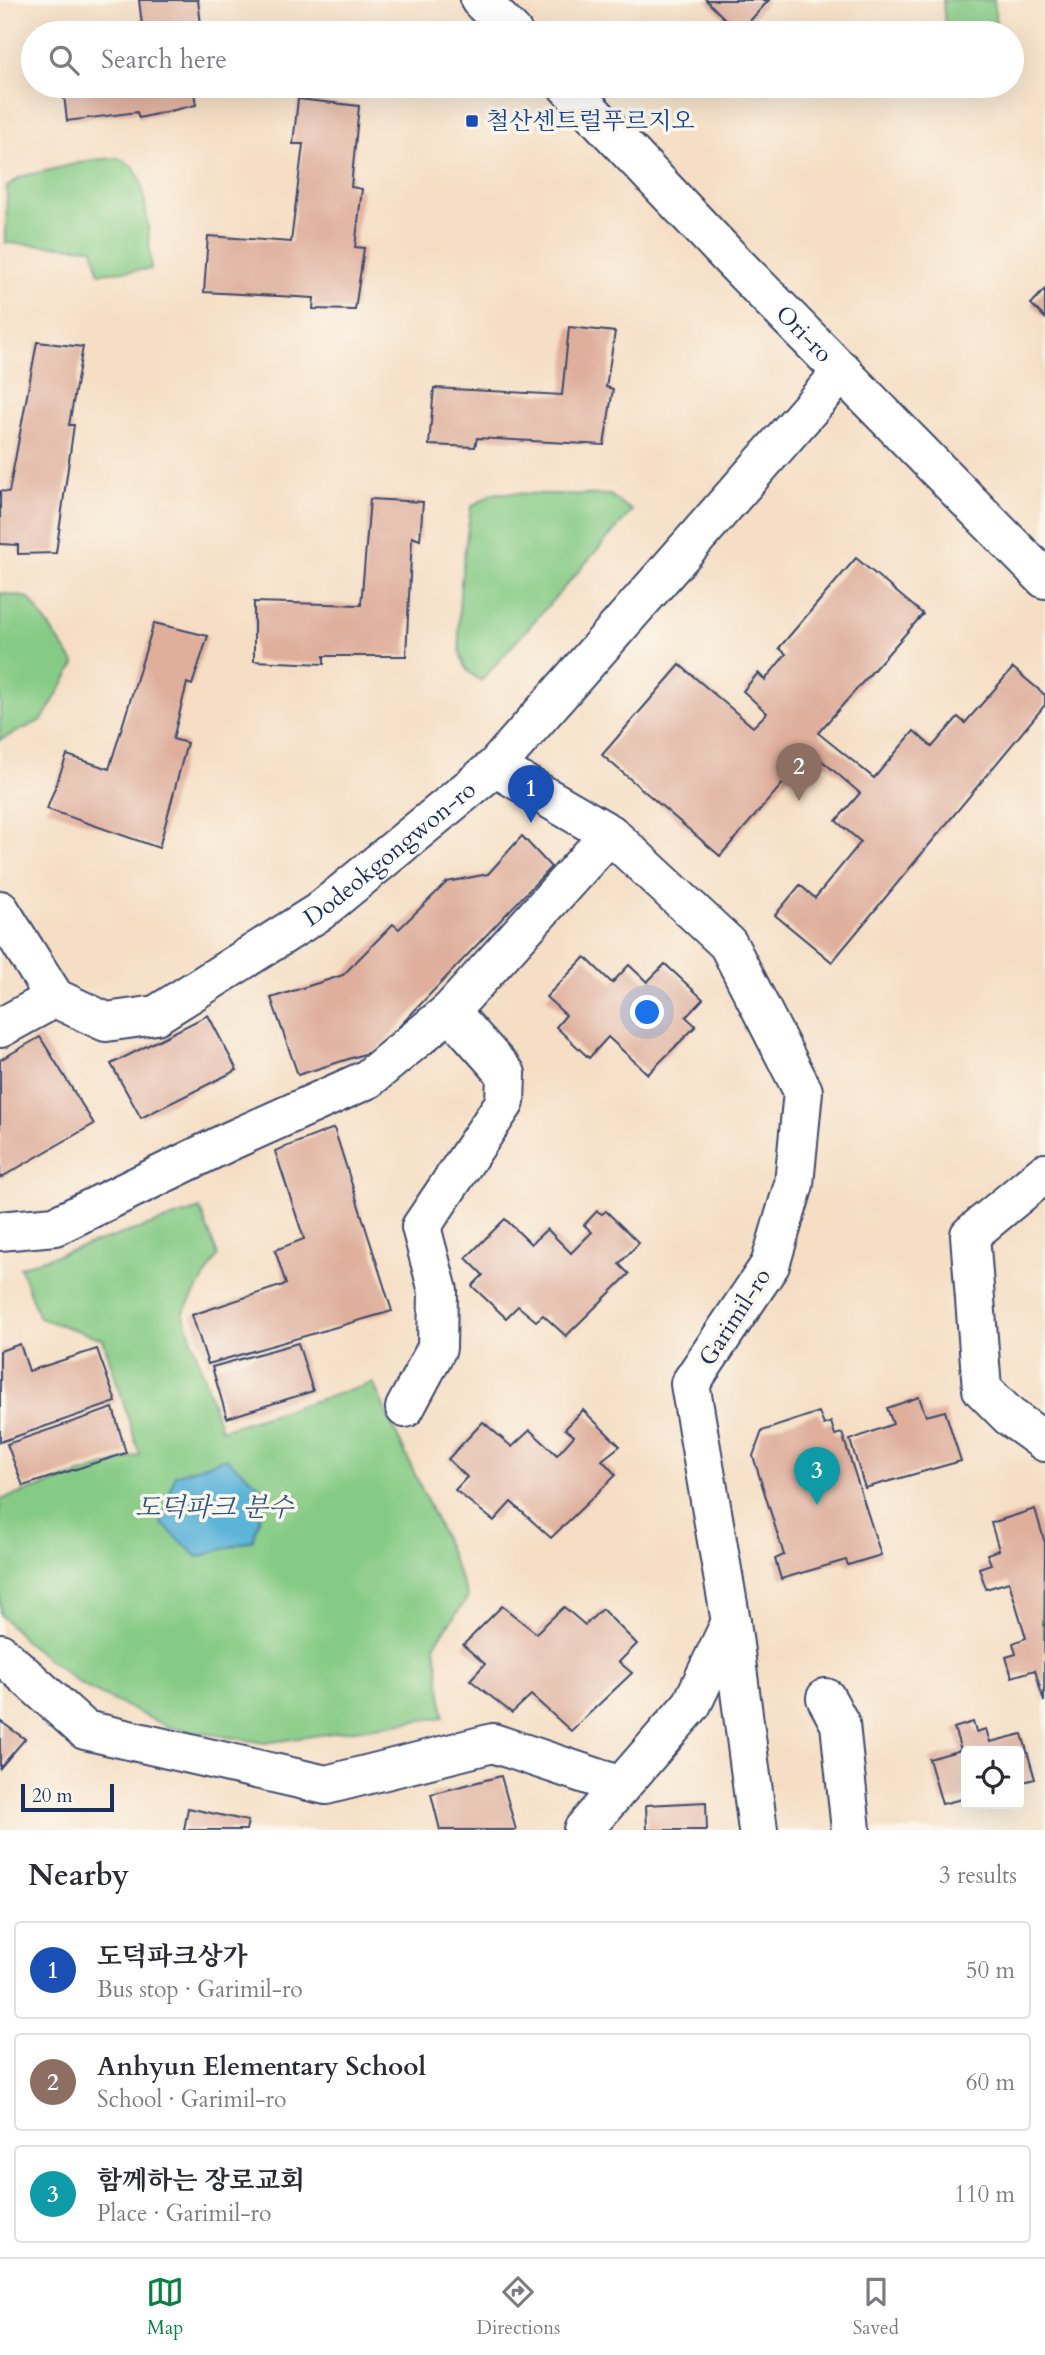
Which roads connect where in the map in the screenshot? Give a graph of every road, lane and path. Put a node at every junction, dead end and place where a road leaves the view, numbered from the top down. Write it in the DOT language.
graph roads {
  1 [pos="480,0"];
  2 [pos="501,21"];
  3 [pos="578,98"];
  4 [pos="843,370"];
  5 [pos="1045,579"];
  6 [pos="495,767"];
  7 [pos="610,834"];
  8 [pos="0,910"];
  9 [pos="55,998"];
  10 [pos="450,1011"];
  11 [pos="0,1028"];
  12 [pos="1045,1173"];
  13 [pos="0,1231"];
  14 [pos="405,1408"];
  15 [pos="1045,1442"];
  16 [pos="731,1622"];
  17 [pos="0,1653"];
  18 [pos="826,1698"];
  19 [pos="621,1786"];
  20 [pos="583,1830"];
  21 [pos="758,1830"];
  22 [pos="851,1830"];
  1 -- 2 [label="street"];
  3 -- 4 [label="street, Ori-ro"];
  4 -- 5 [label="street, Ori-ro"];
  4 -- 6 [label="street, Dodeokgongwon-ro"];
  6 -- 7 [label="street, Garimil-ro"];
  6 -- 9 [label="street, Dodeokgongwon-ro"];
  7 -- 10 [label="street"];
  7 -- 16 [label="street, Garimil-ro"];
  8 -- 9 [label="street"];
  9 -- 11 [label="street"];
  10 -- 13 [label="street"];
  10 -- 14 [label="street"];
  12 -- 15 [label="street"];
  16 -- 19 [label="street"];
  16 -- 21 [label="street, Garimil-ro"];
  17 -- 19 [label="street"];
  18 -- 22 [label="street"];
  19 -- 20 [label="street"];
}
